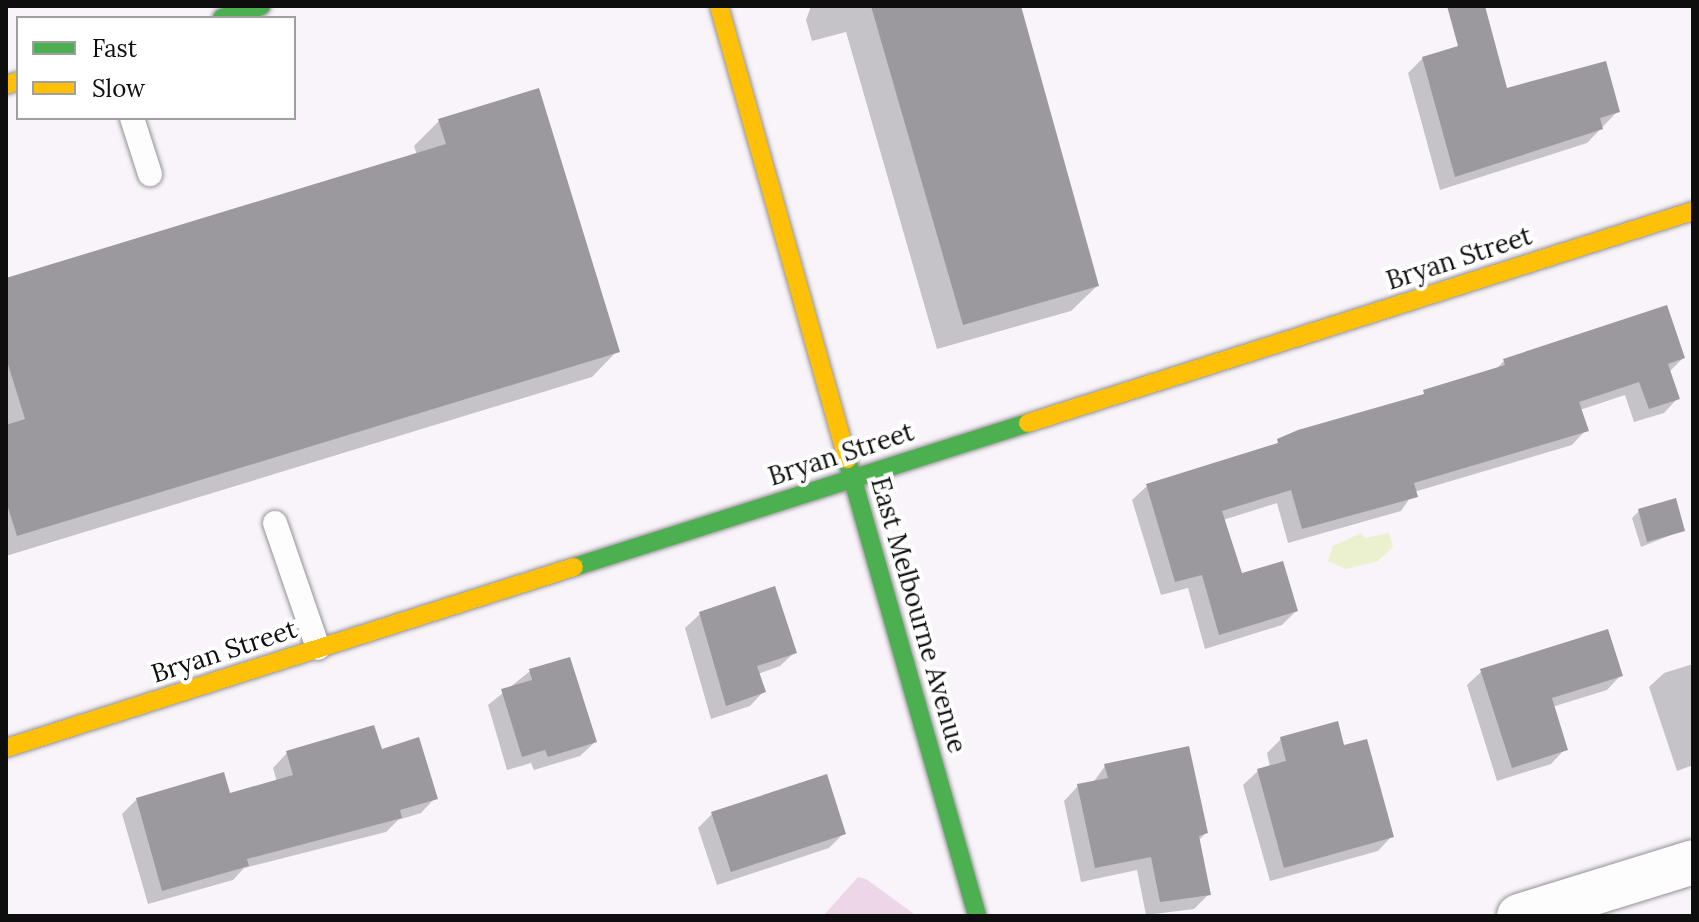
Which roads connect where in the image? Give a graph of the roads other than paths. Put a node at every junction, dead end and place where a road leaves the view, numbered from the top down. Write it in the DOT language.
graph roads {
  1 [pos="261,6"];
  2 [pos="719,6"];
  3 [pos="228,16"];
  4 [pos="133,120"];
  5 [pos="150,174"];
  6 [pos="1693,211"];
  7 [pos="853,477"];
  8 [pos="275,523"];
  9 [pos="318,648"];
  10 [pos="6,748"];
  11 [pos="1693,862"];
  12 [pos="977,916"];
  13 [pos="1519,916"];
  1 -- 3 [label="street"];
  2 -- 7 [label="street, East Melbourne Avenue"];
  4 -- 5 [label="lane"];
  6 -- 7 [label="street, Bryan Street"];
  7 -- 9 [label="street, Bryan Street"];
  7 -- 12 [label="street, East Melbourne Avenue"];
  8 -- 9 [label="lane"];
  9 -- 10 [label="street, Bryan Street"];
  11 -- 13 [label="street"];
}
